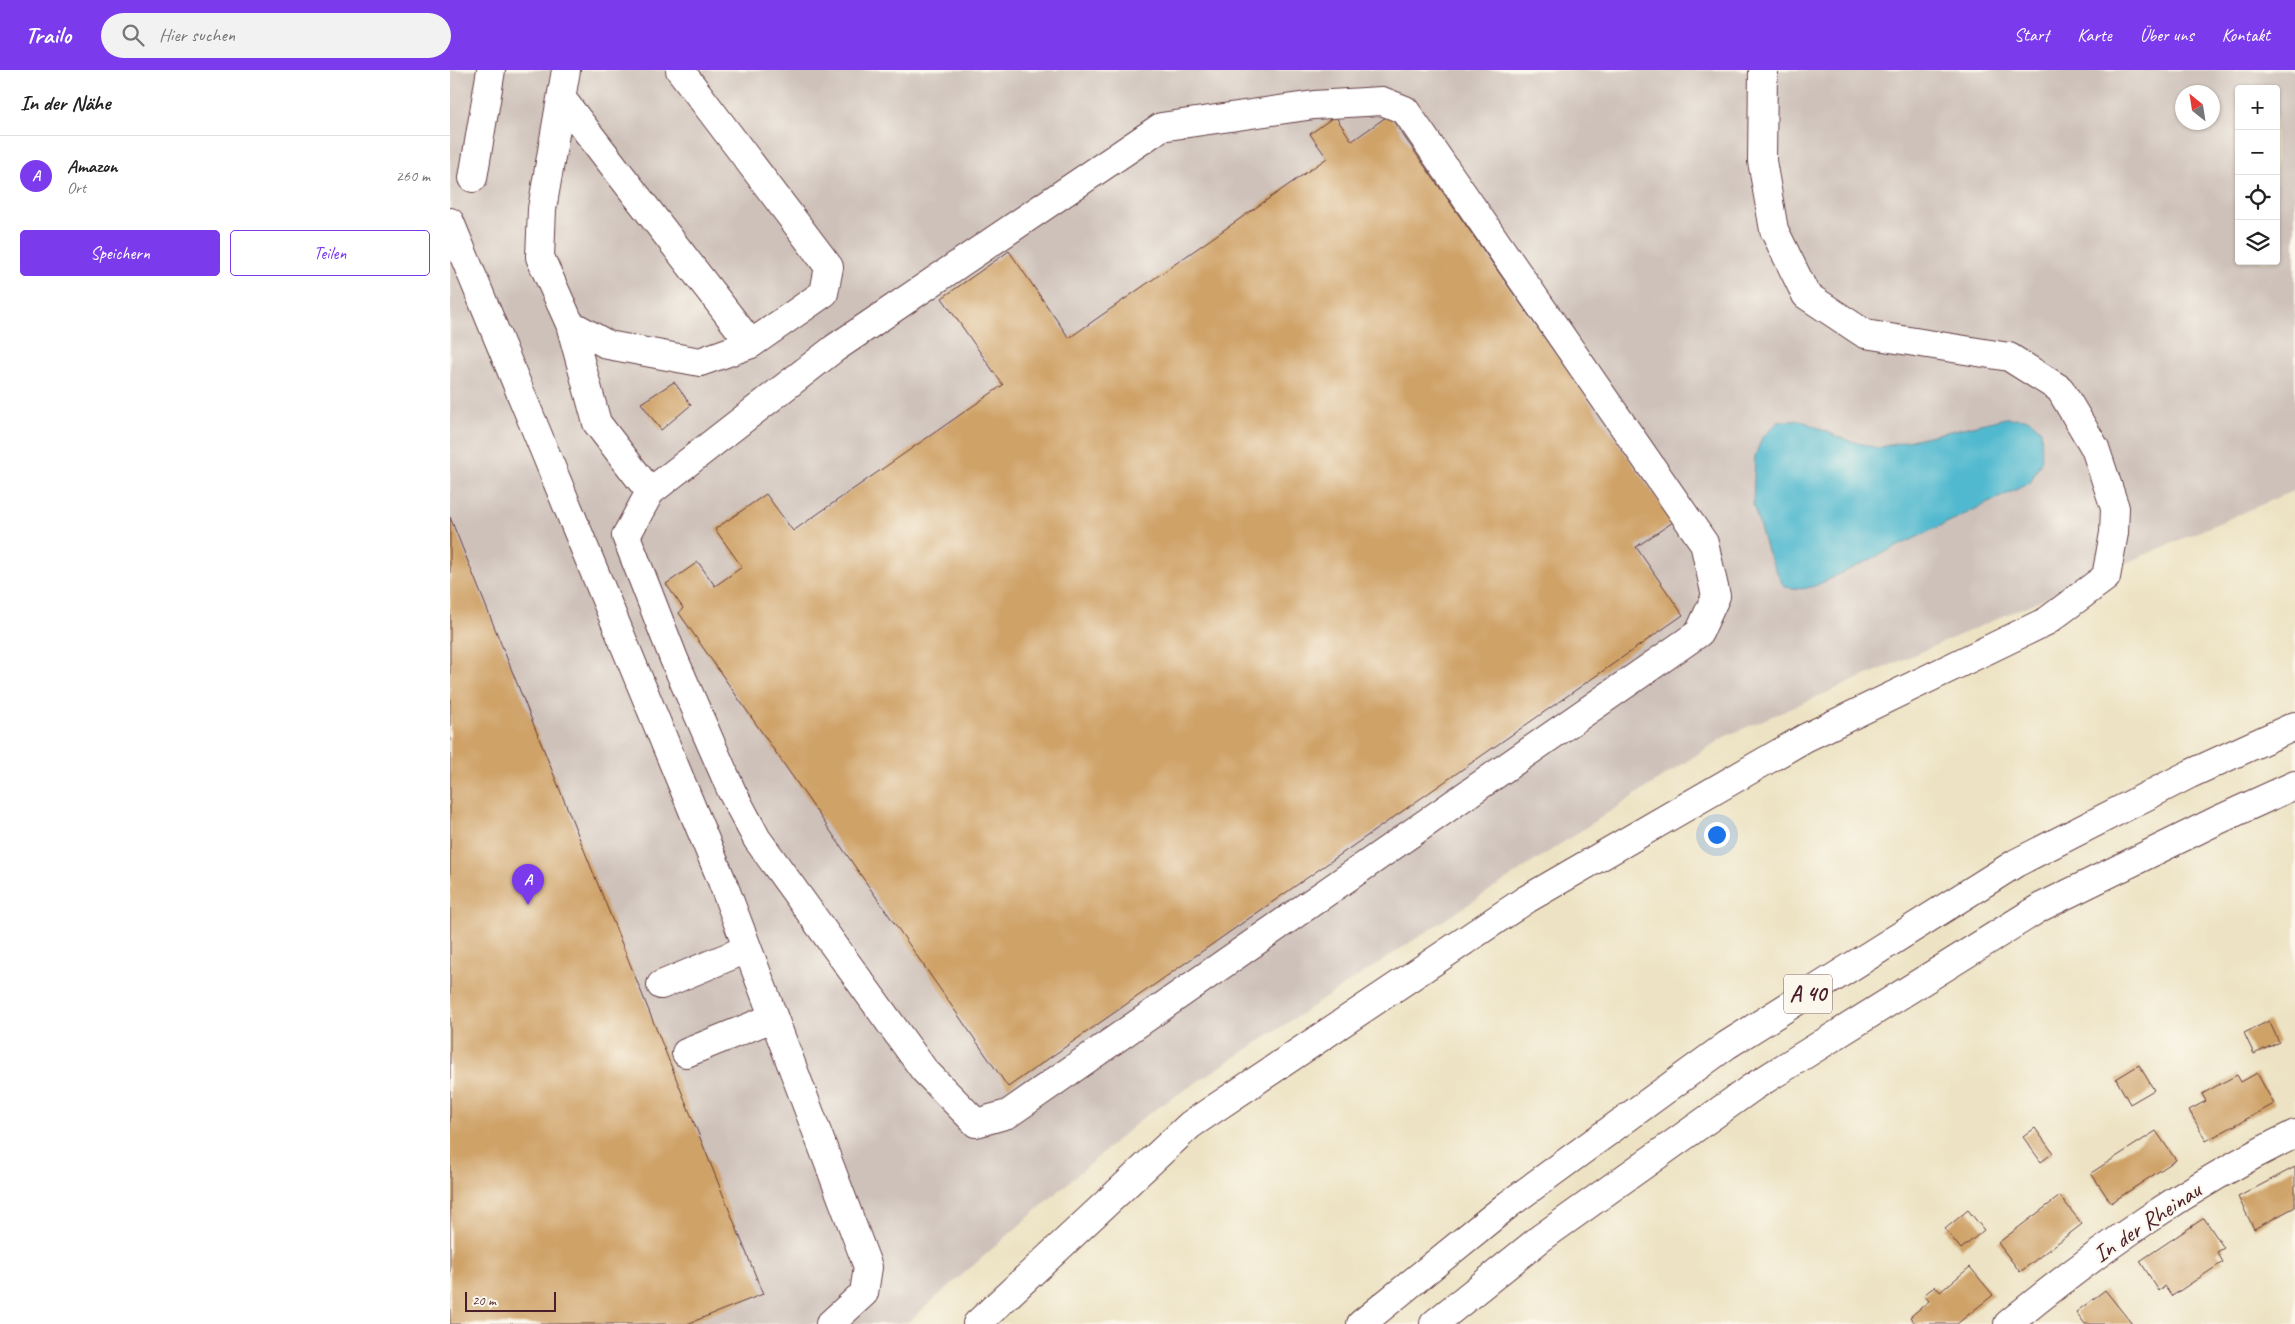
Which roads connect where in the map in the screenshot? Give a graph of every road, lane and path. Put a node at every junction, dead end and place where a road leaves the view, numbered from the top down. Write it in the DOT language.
graph roads {
  1 [pos="491,70"];
  2 [pos="566,70"];
  3 [pos="680,70"];
  4 [pos="1763,70"];
  5 [pos="562,99"];
  6 [pos="473,178"];
  7 [pos="450,222"];
  8 [pos="570,324"];
  9 [pos="752,344"];
  10 [pos="650,492"];
  11 [pos="2295,726"];
  12 [pos="2295,786"];
  13 [pos="747,949"];
  14 [pos="661,985"];
  15 [pos="772,1018"];
  16 [pos="686,1053"];
  17 [pos="2295,1134"];
  18 [pos="830,1324"];
  19 [pos="978,1324"];
  20 [pos="1361,1324"];
  21 [pos="1434,1324"];
  22 [pos="2008,1324"];
  1 -- 6 [label="main road"];
  2 -- 5 [label="main road"];
  3 -- 9 [label="main road"];
  4 -- 19 [label="main road"];
  5 -- 8 [label="main road"];
  5 -- 9 [label="main road"];
  7 -- 13 [label="main road"];
  8 -- 9 [label="main road"];
  8 -- 10 [label="main road"];
  10 -- 10 [label="main road"];
  11 -- 20 [label="main road, A 40"];
  12 -- 21 [label="main road, A 40"];
  13 -- 14 [label="main road"];
  13 -- 15 [label="main road"];
  15 -- 16 [label="main road"];
  15 -- 18 [label="main road"];
  17 -- 22 [label="main road, In der Rheinau"];
}
